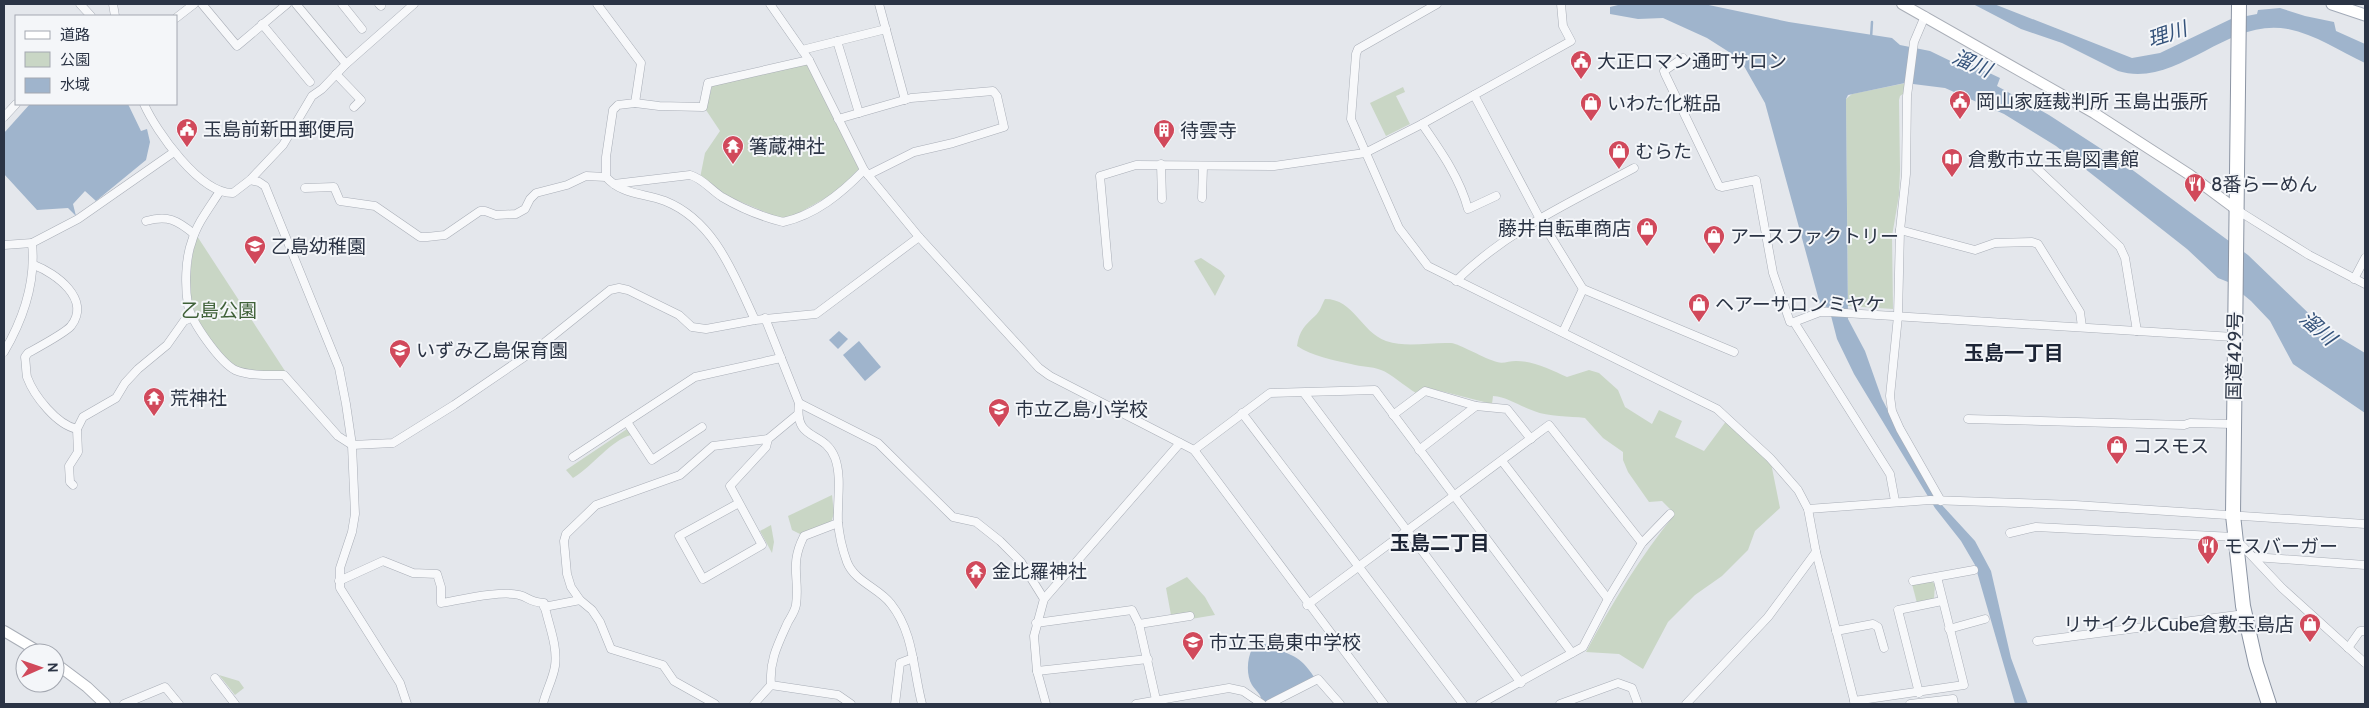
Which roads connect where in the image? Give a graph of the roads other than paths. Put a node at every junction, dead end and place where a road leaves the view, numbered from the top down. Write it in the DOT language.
graph roads {
  1 [pos="80,4"];
  2 [pos="194,4"];
  3 [pos="202,4"];
  4 [pos="287,4"];
  5 [pos="296,4"];
  6 [pos="342,4"];
  7 [pos="414,4"];
  8 [pos="596,4"];
  9 [pos="770,4"];
  10 [pos="879,4"];
  11 [pos="1436,4"];
  12 [pos="1561,4"];
  13 [pos="1902,4"];
  14 [pos="2332,4"];
  15 [pos="2239,10"];
  16 [pos="90,15"];
  17 [pos="2365,15"];
  18 [pos="178,16"];
  19 [pos="1925,16"];
  20 [pos="262,24"];
  21 [pos="362,28"];
  22 [pos="886,29"];
  23 [pos="837,41"];
  24 [pos="802,50"];
  25 [pos="1683,58"];
  26 [pos="810,60"];
  27 [pos="346,64"];
  28 [pos="336,74"];
  29 [pos="310,82"];
  30 [pos="1474,95"];
  31 [pos="905,100"];
  32 [pos="635,103"];
  33 [pos="15,105"];
  34 [pos="145,105"];
  35 [pos="354,107"];
  36 [pos="859,113"];
  37 [pos="4,117"];
  38 [pos="838,120"];
  39 [pos="1422,124"];
  40 [pos="174,152"];
  41 [pos="1364,153"];
  42 [pos="2026,158"];
  43 [pos="1161,164"];
  44 [pos="1203,167"];
  45 [pos="1634,168"];
  46 [pos="866,172"];
  47 [pos="606,177"];
  48 [pos="250,180"];
  49 [pos="614,184"];
  50 [pos="305,188"];
  51 [pos="220,190"];
  52 [pos="1496,196"];
  53 [pos="1202,198"];
  54 [pos="1162,199"];
  55 [pos="2237,210"];
  56 [pos="1540,219"];
  57 [pos="146,221"];
  58 [pos="1900,230"];
  59 [pos="194,234"];
  60 [pos="919,237"];
  61 [pos="32,243"];
  62 [pos="4,245"];
  63 [pos="2365,258"];
  64 [pos="34,265"];
  65 [pos="1108,266"];
  66 [pos="2354,279"];
  67 [pos="1456,280"];
  68 [pos="2365,284"];
  69 [pos="1583,290"];
  70 [pos="1898,316"];
  71 [pos="193,317"];
  72 [pos="765,318"];
  73 [pos="755,320"];
  74 [pos="1790,322"];
  75 [pos="2082,327"];
  76 [pos="2138,331"];
  77 [pos="1563,332"];
  78 [pos="2234,337"];
  79 [pos="4,352"];
  80 [pos="1734,352"];
  81 [pos="781,358"];
  82 [pos="1304,393"];
  83 [pos="799,403"];
  84 [pos="1476,406"];
  85 [pos="1242,413"];
  86 [pos="798,415"];
  87 [pos="1393,415"];
  88 [pos="1968,419"];
  89 [pos="627,422"];
  90 [pos="2233,424"];
  91 [pos="702,427"];
  92 [pos="77,429"];
  93 [pos="768,439"];
  94 [pos="1531,439"];
  95 [pos="1180,443"];
  96 [pos="352,445"];
  97 [pos="1194,450"];
  98 [pos="1420,450"];
  99 [pos="573,457"];
  100 [pos="1502,460"];
  101 [pos="73,485"];
  102 [pos="1454,495"];
  103 [pos="1895,501"];
  104 [pos="1941,501"];
  105 [pos="739,503"];
  106 [pos="1808,509"];
  107 [pos="1670,514"];
  108 [pos="2232,515"];
  109 [pos="838,523"];
  110 [pos="2365,524"];
  111 [pos="1405,531"];
  112 [pos="2010,533"];
  113 [pos="2234,537"];
  114 [pos="1642,543"];
  115 [pos="1816,552"];
  116 [pos="2254,557"];
  117 [pos="2365,565"];
  118 [pos="1358,567"];
  119 [pos="1974,570"];
  120 [pos="1937,576"];
  121 [pos="339,581"];
  122 [pos="1913,581"];
  123 [pos="1044,599"];
  124 [pos="1608,599"];
  125 [pos="580,600"];
  126 [pos="1942,600"];
  127 [pos="1307,604"];
  128 [pos="544,607"];
  129 [pos="2245,614"];
  130 [pos="1190,616"];
  131 [pos="1985,619"];
  132 [pos="1036,623"];
  133 [pos="1140,624"];
  134 [pos="1949,629"];
  135 [pos="4,631"];
  136 [pos="1836,631"];
  137 [pos="2365,631"];
  138 [pos="2037,641"];
  139 [pos="24,643"];
  140 [pos="1884,648"];
  141 [pos="2348,648"];
  142 [pos="1572,653"];
  143 [pos="914,658"];
  144 [pos="1148,659"];
  145 [pos="2365,663"];
  146 [pos="65,670"];
  147 [pos="1037,671"];
  148 [pos="215,678"];
  149 [pos="1521,683"];
  150 [pos="771,685"];
  151 [pos="1951,687"];
  152 [pos="1919,693"];
  153 [pos="135,701"];
  154 [pos="1954,701"];
  155 [pos="1157,703"];
  156 [pos="1855,703"];
  157 [pos="105,704"];
  158 [pos="124,704"];
  159 [pos="179,704"];
  160 [pos="235,704"];
  161 [pos="407,704"];
  162 [pos="543,704"];
  163 [pos="715,704"];
  164 [pos="754,704"];
  165 [pos="851,704"];
  166 [pos="895,704"];
  167 [pos="922,704"];
  168 [pos="1046,704"];
  169 [pos="1136,704"];
  170 [pos="1262,704"];
  171 [pos="1269,704"];
  172 [pos="1340,704"];
  173 [pos="1384,704"];
  174 [pos="1463,704"];
  175 [pos="1480,704"];
  176 [pos="1560,704"];
  177 [pos="1638,704"];
  178 [pos="1686,704"];
  179 [pos="1910,704"];
  180 [pos="2269,704"];
  1 -- 16 [label="street"];
  2 -- 18 [label="street"];
  3 -- 20 [label="street"];
  4 -- 20 [label="street"];
  5 -- 27 [label="street"];
  6 -- 21 [label="street"];
  7 -- 27 [label="street"];
  8 -- 32 [label="street"];
  9 -- 24 [label="street"];
  10 -- 22 [label="street"];
  11 -- 41 [label="street"];
  12 -- 30 [label="street"];
  13 -- 19 [label="street"];
  14 -- 17 [label="main road"];
  15 -- 55 [label="highway, 国道429号"];
  19 -- 55 [label="street"];
  19 -- 58 [label="street"];
  20 -- 29 [label="street"];
  22 -- 23 [label="street"];
  22 -- 31 [label="street"];
  23 -- 24 [label="street"];
  23 -- 36 [label="street"];
  24 -- 26 [label="street"];
  25 -- 74 [label="street"];
  26 -- 32 [label="street"];
  26 -- 38 [label="street"];
  27 -- 28 [label="street"];
  28 -- 35 [label="street"];
  28 -- 48 [label="street"];
  30 -- 39 [label="street"];
  30 -- 56 [label="street"];
  31 -- 36 [label="street"];
  31 -- 46 [label="street"];
  32 -- 47 [label="street"];
  33 -- 37 [label="street"];
  34 -- 40 [label="street"];
  36 -- 38 [label="street"];
  38 -- 46 [label="street"];
  39 -- 41 [label="street"];
  39 -- 52 [label="street"];
  40 -- 51 [label="street"];
  40 -- 61 [label="street"];
  41 -- 44 [label="street"];
  41 -- 67 [label="street"];
  42 -- 76 [label="street"];
  43 -- 44 [label="street"];
  43 -- 54 [label="street"];
  43 -- 65 [label="street"];
  44 -- 53 [label="street"];
  45 -- 56 [label="street"];
  46 -- 49 [label="street"];
  46 -- 60 [label="street"];
  47 -- 49 [label="street"];
  47 -- 50 [label="street"];
  48 -- 51 [label="street"];
  48 -- 96 [label="street"];
  49 -- 73 [label="street"];
  51 -- 59 [label="street"];
  55 -- 66 [label="street"];
  55 -- 78 [label="highway, 国道429号"];
  56 -- 67 [label="street"];
  56 -- 69 [label="street"];
  57 -- 59 [label="street"];
  58 -- 70 [label="street"];
  58 -- 75 [label="street"];
  59 -- 71 [label="street"];
  60 -- 72 [label="street"];
  60 -- 95 [label="street"];
  61 -- 62 [label="street"];
  61 -- 64 [label="street"];
  63 -- 66 [label="street"];
  64 -- 79 [label="street"];
  64 -- 92 [label="street"];
  66 -- 68 [label="street"];
  67 -- 77 [label="street"];
  69 -- 77 [label="street"];
  69 -- 80 [label="street"];
  70 -- 75 [label="street"];
  70 -- 103 [label="street"];
  70 -- 104 [label="street"];
  71 -- 92 [label="street"];
  71 -- 96 [label="street"];
  72 -- 73 [label="street"];
  72 -- 81 [label="street"];
  73 -- 96 [label="street"];
  75 -- 76 [label="street"];
  76 -- 78 [label="street"];
  77 -- 106 [label="street"];
  78 -- 90 [label="highway, 国道429号"];
  81 -- 83 [label="street"];
  81 -- 89 [label="street"];
  82 -- 85 [label="street"];
  82 -- 87 [label="street"];
  82 -- 111 [label="street"];
  83 -- 86 [label="street"];
  83 -- 123 [label="street"];
  84 -- 87 [label="street"];
  84 -- 94 [label="street"];
  84 -- 98 [label="street"];
  85 -- 97 [label="street"];
  85 -- 118 [label="street"];
  86 -- 93 [label="street"];
  86 -- 109 [label="street"];
  87 -- 98 [label="street"];
  88 -- 90 [label="street"];
  89 -- 91 [label="street"];
  89 -- 99 [label="street"];
  90 -- 108 [label="highway, 国道429号"];
  92 -- 101 [label="street"];
  93 -- 105 [label="street"];
  93 -- 125 [label="street"];
  94 -- 100 [label="street"];
  94 -- 114 [label="street"];
  95 -- 97 [label="street"];
  95 -- 123 [label="street"];
  96 -- 121 [label="street"];
  97 -- 127 [label="street"];
  98 -- 102 [label="street"];
  100 -- 102 [label="street"];
  100 -- 124 [label="street"];
  102 -- 111 [label="street"];
  102 -- 142 [label="street"];
  103 -- 104 [label="street"];
  103 -- 106 [label="street"];
  104 -- 108 [label="street"];
  105 -- 105 [label="street"];
  106 -- 115 [label="street"];
  107 -- 114 [label="street"];
  108 -- 110 [label="street"];
  108 -- 113 [label="highway, 国道429号"];
  109 -- 143 [label="street"];
  109 -- 150 [label="street"];
  111 -- 118 [label="street"];
  111 -- 149 [label="street"];
  112 -- 113 [label="street"];
  113 -- 116 [label="street"];
  113 -- 129 [label="highway, 国道429号"];
  114 -- 124 [label="street"];
  115 -- 136 [label="street"];
  115 -- 178 [label="street"];
  116 -- 117 [label="street"];
  116 -- 141 [label="street"];
  118 -- 127 [label="street"];
  118 -- 174 [label="street"];
  119 -- 120 [label="street"];
  120 -- 122 [label="street"];
  120 -- 126 [label="street"];
  121 -- 128 [label="street"];
  121 -- 161 [label="street"];
  123 -- 132 [label="street"];
  124 -- 142 [label="street"];
  125 -- 128 [label="street"];
  125 -- 163 [label="street"];
  126 -- 134 [label="street"];
  126 -- 152 [label="street"];
  127 -- 173 [label="street"];
  128 -- 162 [label="street"];
  129 -- 138 [label="street"];
  129 -- 180 [label="highway, 国道429号"];
  130 -- 133 [label="street"];
  131 -- 134 [label="street"];
  132 -- 133 [label="street"];
  132 -- 147 [label="street"];
  133 -- 144 [label="street"];
  134 -- 151 [label="street"];
  135 -- 139 [label="street"];
  136 -- 140 [label="street"];
  136 -- 156 [label="street"];
  137 -- 141 [label="street"];
  141 -- 145 [label="street"];
  142 -- 149 [label="street"];
  143 -- 166 [label="street"];
  143 -- 167 [label="street"];
  144 -- 147 [label="street"];
  144 -- 155 [label="street"];
  146 -- 157 [label="street"];
  147 -- 168 [label="street"];
  148 -- 160 [label="street"];
  149 -- 175 [label="street"];
  150 -- 164 [label="street"];
  150 -- 165 [label="street"];
  151 -- 152 [label="street"];
  151 -- 154 [label="street"];
  152 -- 156 [label="street"];
  153 -- 158 [label="street"];
  153 -- 159 [label="street"];
  154 -- 179 [label="street"];
  155 -- 169 [label="street"];
  155 -- 170 [label="street"];
  171 -- 172 [label="street"];
  176 -- 177 [label="street"];
}
